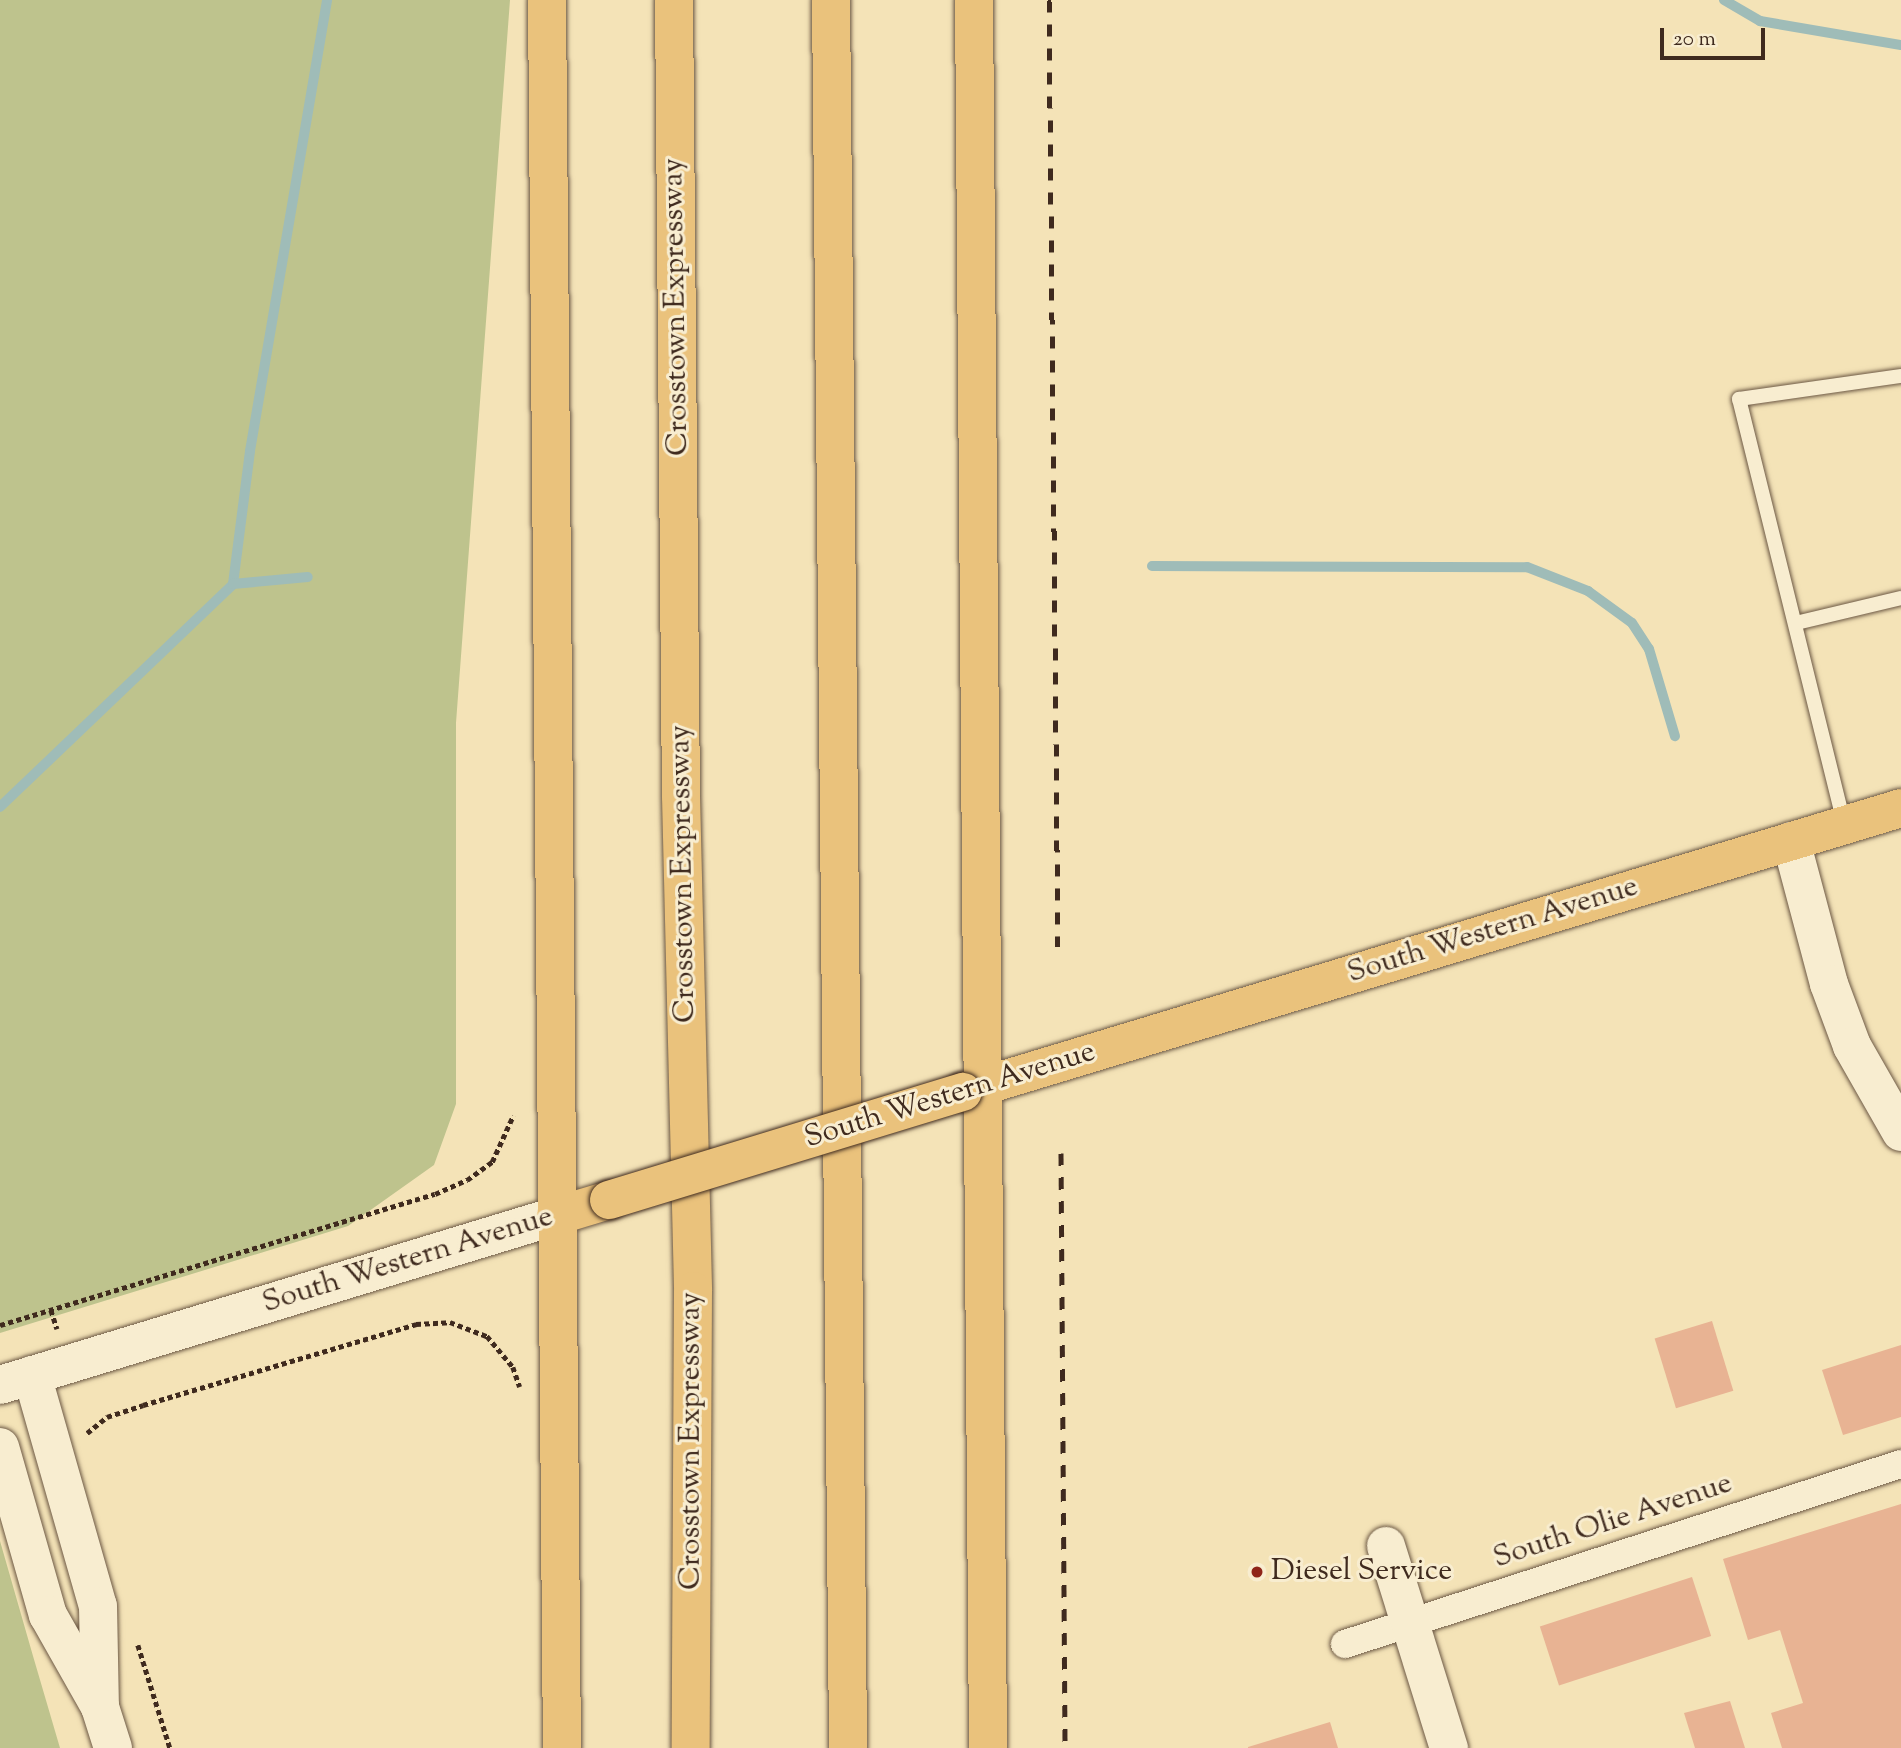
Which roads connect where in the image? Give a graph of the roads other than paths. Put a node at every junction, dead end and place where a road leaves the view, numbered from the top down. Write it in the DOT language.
graph roads {
  1 [pos="547,0"];
  2 [pos="674,0"];
  3 [pos="831,0"];
  4 [pos="974,0"];
  5 [pos="1901,376"];
  6 [pos="1901,598"];
  7 [pos="1796,623"];
  8 [pos="1901,807"];
  9 [pos="1845,825"];
  10 [pos="1791,841"];
  11 [pos="973,1089"];
  12 [pos="1901,1132"];
  13 [pos="556,1216"];
  14 [pos="16,1380"];
  15 [pos="0,1447"];
  16 [pos="1901,1464"];
  17 [pos="1386,1546"];
  18 [pos="1410,1622"];
  19 [pos="1345,1644"];
  20 [pos="100,1707"];
  21 [pos="113,1748"];
  22 [pos="562,1748"];
  23 [pos="691,1748"];
  24 [pos="848,1748"];
  25 [pos="988,1748"];
  26 [pos="1449,1748"];
  1 -- 13 [label="main road"];
  2 -- 23 [label="main road, Crosstown Expressway"];
  3 -- 24 [label="main road"];
  4 -- 11 [label="main road"];
  5 -- 7 [label="lane"];
  6 -- 7 [label="lane"];
  7 -- 9 [label="lane"];
  8 -- 9 [label="main road, South Western Avenue"];
  9 -- 10 [label="main road, South Western Avenue"];
  10 -- 11 [label="main road, South Western Avenue"];
  10 -- 12 [label="street"];
  11 -- 13 [label="main road, South Western Avenue, bridge"];
  11 -- 25 [label="main road"];
  13 -- 14 [label="street, South Western Avenue"];
  13 -- 22 [label="main road"];
  14 -- 20 [label="street"];
  15 -- 20 [label="street"];
  16 -- 18 [label="street, South Olie Avenue"];
  17 -- 18 [label="street"];
  18 -- 19 [label="street, South Olie Avenue"];
  18 -- 26 [label="street"];
  20 -- 21 [label="street"];
}
